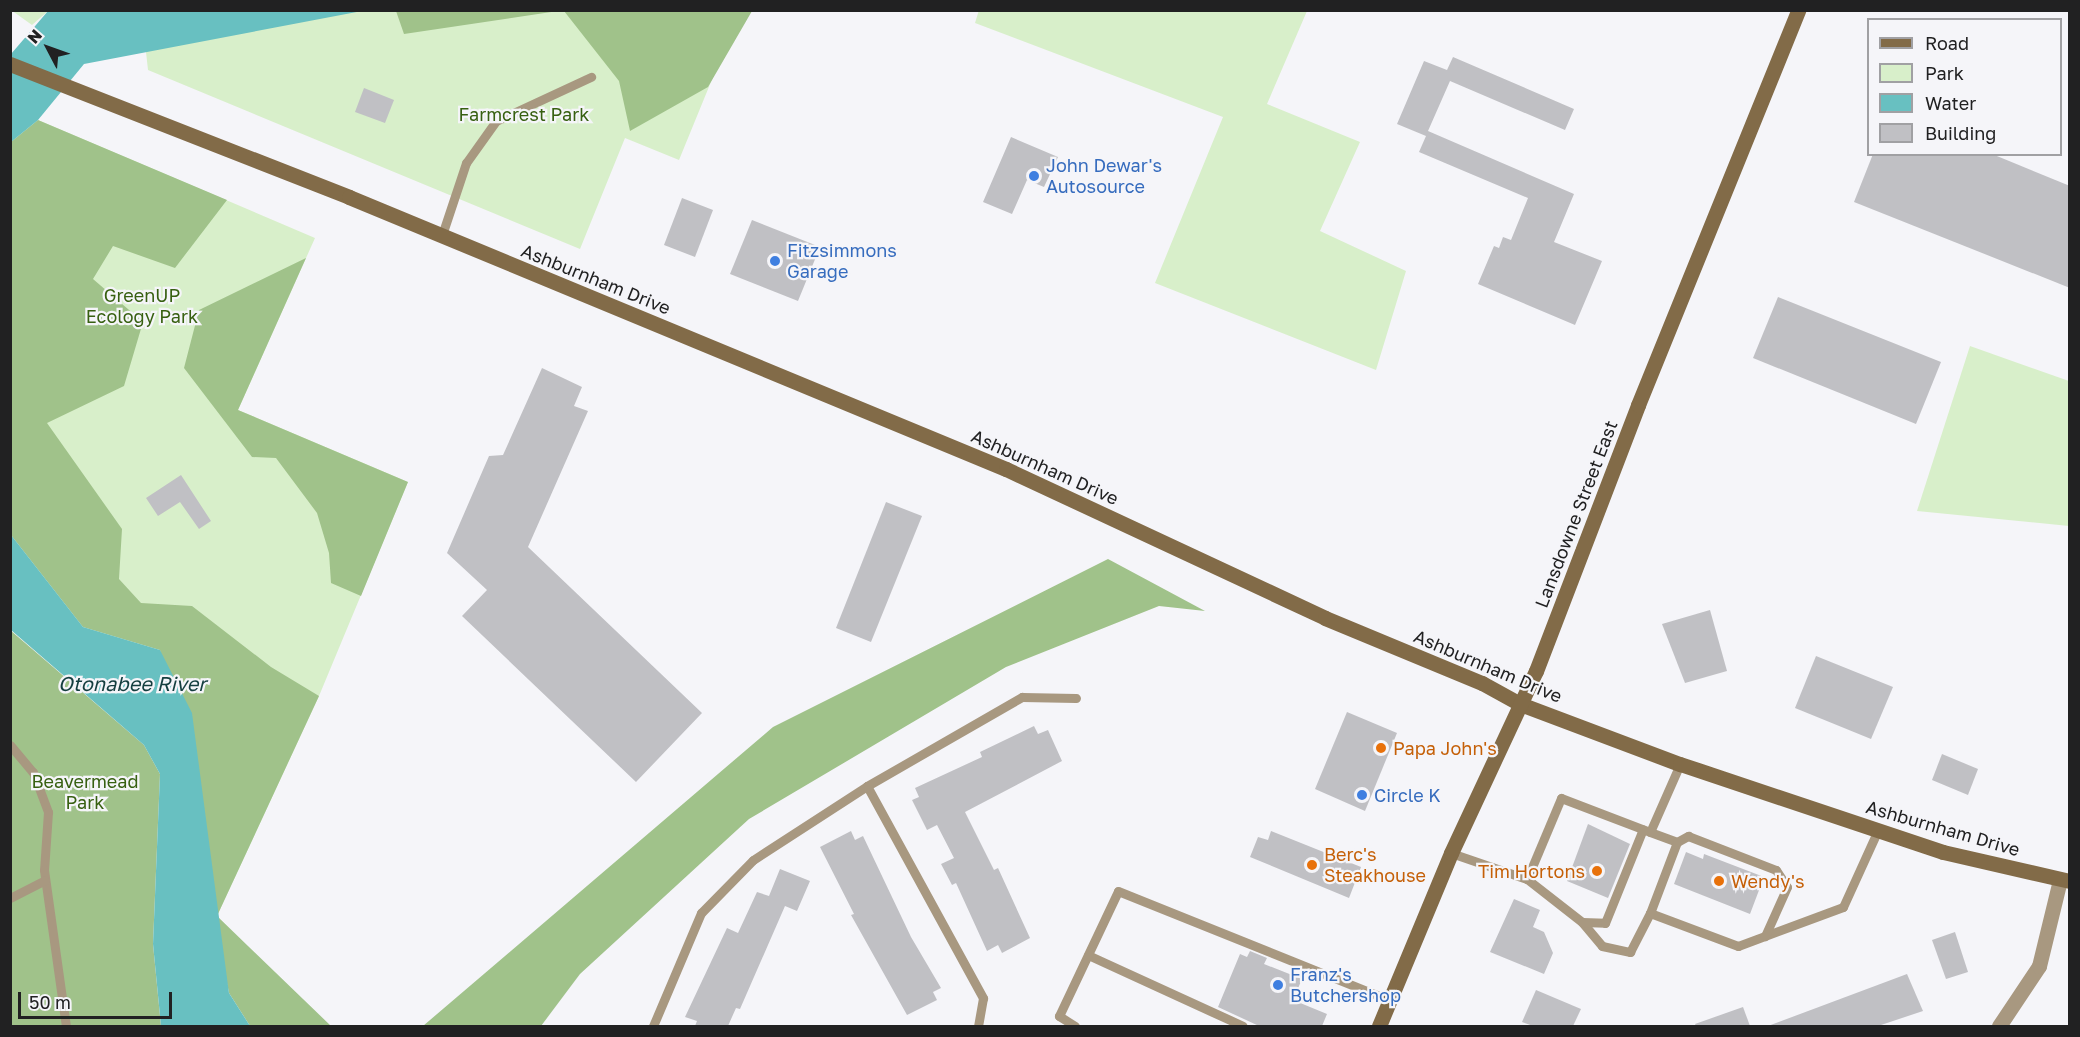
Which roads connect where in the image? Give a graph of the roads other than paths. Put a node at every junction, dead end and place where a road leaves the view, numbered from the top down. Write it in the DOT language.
graph roads {
  1 [pos="1798,10"];
  2 [pos="10,64"];
  3 [pos="591,77"];
  4 [pos="442,236"];
  5 [pos="1076,698"];
  6 [pos="1520,704"];
  7 [pos="10,745"];
  8 [pos="1680,764"];
  9 [pos="867,786"];
  10 [pos="1646,830"];
  11 [pos="1878,830"];
  12 [pos="1677,842"];
  13 [pos="1451,853"];
  14 [pos="1527,879"];
  15 [pos="45,880"];
  16 [pos="2065,881"];
  17 [pos="10,898"];
  18 [pos="1650,913"];
  19 [pos="1582,922"];
  20 [pos="1765,936"];
  21 [pos="1088,955"];
  22 [pos="1391,1001"];
  23 [pos="66,1026"];
  24 [pos="653,1026"];
  25 [pos="978,1026"];
  26 [pos="1075,1026"];
  27 [pos="1243,1026"];
  28 [pos="1379,1026"];
  29 [pos="1999,1026"];
  1 -- 6 [label="main road, Lansdowne Street East"];
  2 -- 4 [label="main road, Ashburnham Drive"];
  3 -- 4 [label="lane"];
  4 -- 6 [label="main road, Ashburnham Drive"];
  5 -- 9 [label="lane"];
  6 -- 8 [label="main road, Ashburnham Drive"];
  6 -- 13 [label="main road, Lansdowne Street East"];
  7 -- 15 [label="lane"];
  8 -- 10 [label="lane"];
  8 -- 11 [label="main road, Ashburnham Drive"];
  9 -- 24 [label="lane"];
  9 -- 25 [label="lane"];
  10 -- 12 [label="lane"];
  10 -- 14 [label="lane"];
  10 -- 19 [label="lane"];
  11 -- 16 [label="main road, Ashburnham Drive"];
  11 -- 20 [label="lane"];
  12 -- 18 [label="lane"];
  12 -- 20 [label="lane"];
  13 -- 14 [label="lane"];
  13 -- 22 [label="main road, Lansdowne Street East"];
  14 -- 19 [label="lane"];
  15 -- 17 [label="lane"];
  15 -- 23 [label="lane"];
  16 -- 29 [label="street"];
  18 -- 19 [label="lane"];
  18 -- 20 [label="lane"];
  21 -- 22 [label="lane"];
  21 -- 26 [label="lane"];
  21 -- 27 [label="lane"];
  22 -- 28 [label="main road, Lansdowne Street East"];
}
